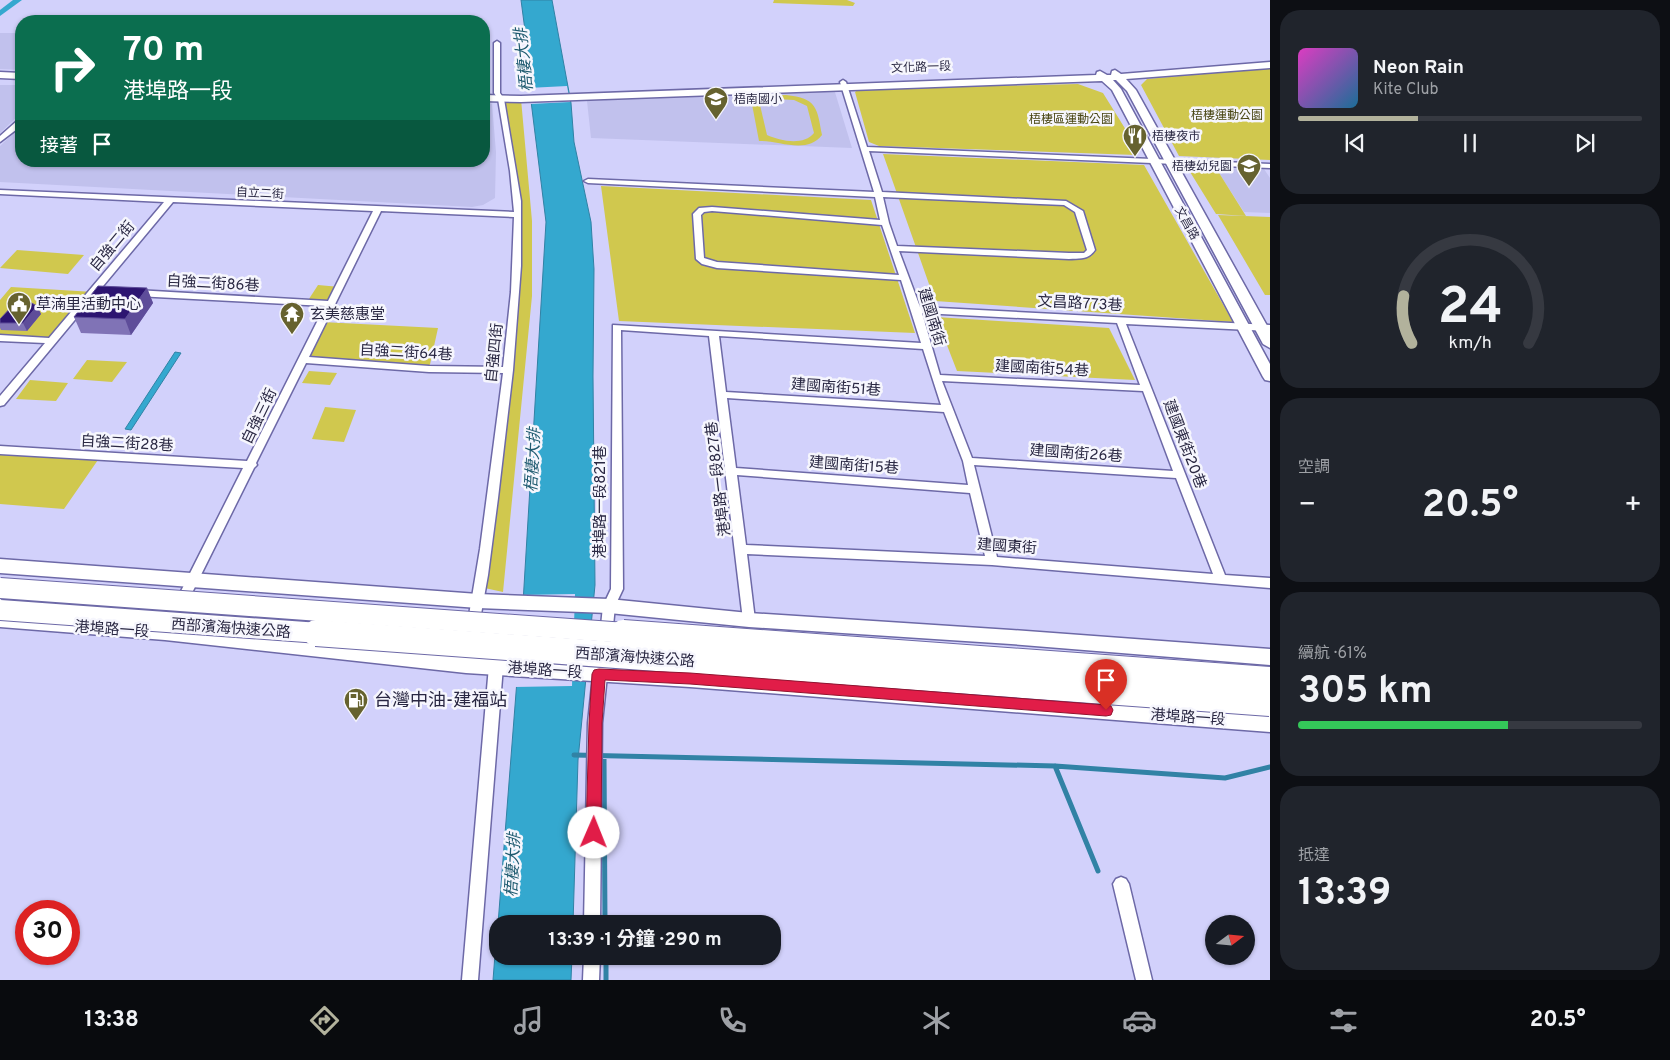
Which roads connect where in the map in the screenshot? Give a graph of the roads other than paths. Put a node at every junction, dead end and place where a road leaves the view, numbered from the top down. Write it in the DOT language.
graph roads {
  1 [pos="497,44"];
  2 [pos="1270,60"];
  3 [pos="1270,65"];
  4 [pos="0,75"];
  5 [pos="1110,75"];
  6 [pos="15,76"];
  7 [pos="0,80"];
  8 [pos="15,81"];
  9 [pos="844,85"];
  10 [pos="490,94"];
  11 [pos="573,95"];
  12 [pos="499,96"];
  13 [pos="521,96"];
  14 [pos="490,97"];
  15 [pos="15,127"];
  16 [pos="0,140"];
  17 [pos="864,149"];
  18 [pos="1153,161"];
  19 [pos="1169,162"];
  20 [pos="1270,166"];
  21 [pos="588,180"];
  22 [pos="0,192"];
  23 [pos="879,195"];
  24 [pos="170,200"];
  25 [pos="378,210"];
  26 [pos="518,215"];
  27 [pos="885,223"];
  28 [pos="894,248"];
  29 [pos="904,278"];
  30 [pos="123,293"];
  31 [pos="331,304"];
  32 [pos="916,310"];
  33 [pos="1120,319"];
  34 [pos="1243,326"];
  35 [pos="1266,328"];
  36 [pos="714,334"];
  37 [pos="0,338"];
  38 [pos="52,341"];
  39 [pos="1270,344"];
  40 [pos="926,346"];
  41 [pos="303,360"];
  42 [pos="508,370"];
  43 [pos="936,378"];
  44 [pos="1270,378"];
  45 [pos="1147,388"];
  46 [pos="723,395"];
  47 [pos="0,403"];
  48 [pos="948,409"];
  49 [pos="0,450"];
  50 [pos="968,461"];
  51 [pos="252,465"];
  52 [pos="732,470"];
  53 [pos="1182,475"];
  54 [pos="974,489"];
  55 [pos="741,549"];
  56 [pos="992,561"];
  57 [pos="0,566"];
  58 [pos="193,578"];
  59 [pos="1221,579"];
  60 [pos="1270,583"];
  61 [pos="0,588"];
  62 [pos="0,598"];
  63 [pos="478,601"];
  64 [pos="214,604"];
  65 [pos="609,606"];
  66 [pos="0,610"];
  67 [pos="176,612"];
  68 [pos="0,620"];
  69 [pos="749,620"];
  70 [pos="208,626"];
  71 [pos="165,633"];
  72 [pos="472,635"];
  73 [pos="605,644"];
  74 [pos="1270,657"];
  75 [pos="466,665"];
  76 [pos="496,666"];
  77 [pos="1270,671"];
  78 [pos="599,674"];
  79 [pos="1270,680"];
  80 [pos="1270,687"];
  81 [pos="1208,688"];
  82 [pos="1270,702"];
  83 [pos="1270,714"];
  84 [pos="1270,724"];
  85 [pos="1121,884"];
  86 [pos="592,915"];
  87 [pos="592,965"];
  88 [pos="470,980"];
  89 [pos="591,980"];
  90 [pos="1144,980"];
  1 -- 12 [label="street, 自強四街"];
  2 -- 5 [label="street, 文化路一段"];
  3 -- 5 [label="street, 文化路一段"];
  4 -- 6 [label="street"];
  5 -- 9 [label="street, 文化路一段"];
  5 -- 18 [label="street, 文昌路"];
  5 -- 19 [label="street, 文昌路"];
  7 -- 8 [label="street"];
  9 -- 11 [label="street, 文化路一段"];
  9 -- 17 [label="street, 建國南街"];
  10 -- 12 [label="street"];
  11 -- 13 [label="street"];
  12 -- 13 [label="street"];
  12 -- 14 [label="street"];
  12 -- 26 [label="street, 自強四街"];
  15 -- 16 [label="street"];
  17 -- 18 [label="street"];
  17 -- 23 [label="street, 建國南街"];
  18 -- 19 [label="street"];
  18 -- 34 [label="street, 文昌路"];
  19 -- 20 [label="street"];
  19 -- 35 [label="street, 文昌路"];
  21 -- 23 [label="street"];
  22 -- 24 [label="street, 自立二街"];
  23 -- 27 [label="street, 建國南街"];
  23 -- 28 [label="street"];
  24 -- 25 [label="street, 自立二街"];
  24 -- 38 [label="street, 自強二街"];
  25 -- 26 [label="street, 自立二街"];
  25 -- 31 [label="street, 自強三街"];
  26 -- 42 [label="street, 自強四街"];
  27 -- 28 [label="street, 建國南街"];
  27 -- 29 [label="street"];
  28 -- 29 [label="street, 建國南街"];
  29 -- 32 [label="street, 建國南街"];
  30 -- 31 [label="street, 自強二街86巷"];
  31 -- 41 [label="street, 自強三街"];
  32 -- 33 [label="street, 文昌路773巷"];
  32 -- 40 [label="street, 建國南街"];
  33 -- 34 [label="street, 文昌路773巷"];
  33 -- 45 [label="street, 建國東街20巷"];
  34 -- 35 [label="street, 文昌路773巷"];
  34 -- 44 [label="street, 文昌路"];
  35 -- 39 [label="street, 文昌路"];
  36 -- 40 [label="street"];
  36 -- 46 [label="street, 港埠路一段827巷"];
  36 -- 65 [label="street, 港埠路一段821巷"];
  37 -- 38 [label="street"];
  38 -- 47 [label="street, 自強二街"];
  40 -- 43 [label="street, 建國南街"];
  41 -- 42 [label="street, 自強二街64巷"];
  41 -- 51 [label="street, 自強三街"];
  42 -- 63 [label="street, 自強四街"];
  43 -- 45 [label="street, 建國南街54巷"];
  43 -- 48 [label="street, 建國南街"];
  45 -- 53 [label="street, 建國東街20巷"];
  46 -- 48 [label="street, 建國南街51巷"];
  46 -- 52 [label="street, 港埠路一段827巷"];
  48 -- 50 [label="street, 建國南街"];
  49 -- 51 [label="street, 自強二街28巷"];
  50 -- 53 [label="street, 建國南街26巷"];
  50 -- 54 [label="street, 建國南街"];
  51 -- 58 [label="street, 自強三街"];
  52 -- 54 [label="street, 建國南街15巷"];
  52 -- 55 [label="street, 港埠路一段827巷"];
  53 -- 59 [label="street, 建國東街20巷"];
  54 -- 56 [label="street, 建國南街"];
  55 -- 56 [label="street, 建國東街"];
  55 -- 69 [label="street, 港埠路一段827巷"];
  56 -- 59 [label="street, 建國東街"];
  57 -- 58 [label="street"];
  58 -- 63 [label="street"];
  58 -- 67 [label="street, 自強三街"];
  59 -- 60 [label="street, 建國東街"];
  61 -- 64 [label="highway, 西部濱海快速公路, bridge"];
  62 -- 67 [label="street, 港埠路一段"];
  63 -- 65 [label="street"];
  63 -- 72 [label="street, 自強四街"];
  64 -- 77 [label="highway, bridge"];
  64 -- 79 [label="highway, 西部濱海快速公路, bridge"];
  65 -- 69 [label="street"];
  65 -- 73 [label="street, 港埠路一段821巷"];
  66 -- 70 [label="highway, 西部濱海快速公路, bridge"];
  67 -- 71 [label="street, 自強三街"];
  67 -- 72 [label="street, 港埠路一段"];
  68 -- 71 [label="street, 港埠路一段"];
  69 -- 74 [label="street"];
  70 -- 82 [label="highway, 西部濱海快速公路, bridge"];
  70 -- 83 [label="highway, bridge"];
  71 -- 75 [label="street, 港埠路一段"];
  72 -- 73 [label="street, 港埠路一段"];
  72 -- 75 [label="street, 自強四街"];
  73 -- 78 [label="street, 港埠路一段821巷"];
  73 -- 81 [label="street, 港埠路一段"];
  75 -- 76 [label="street, 港埠路一段"];
  76 -- 78 [label="street, 港埠路一段"];
  76 -- 88 [label="street"];
  78 -- 84 [label="street, 港埠路一段"];
  78 -- 86 [label="street, 港埠路一段821巷"];
  80 -- 81 [label="street, 港埠路一段"];
  81 -- 82 [label="street, 港埠路一段"];
  85 -- 90 [label="street"];
  87 -- 89 [label="street"];
}
